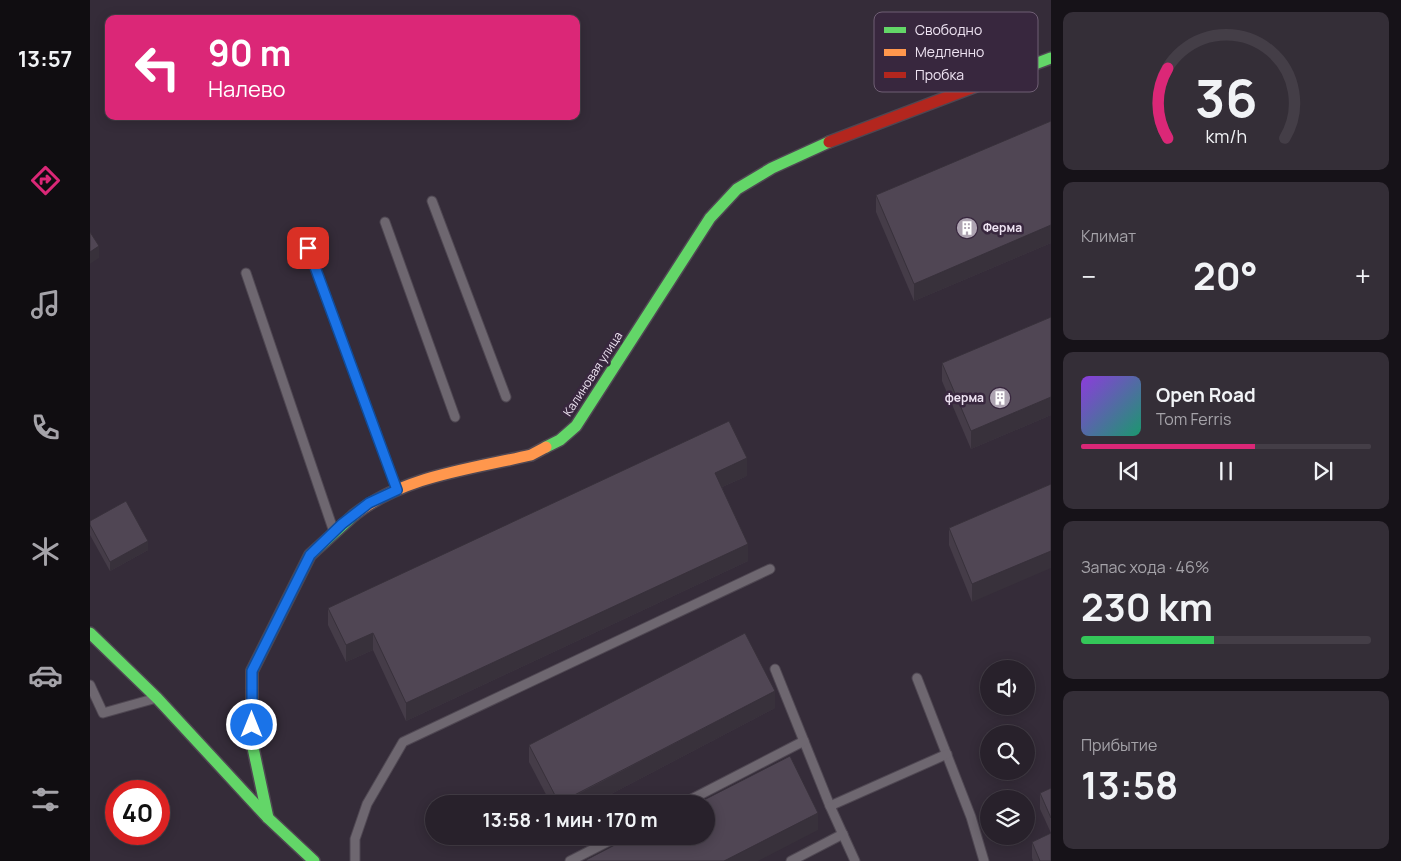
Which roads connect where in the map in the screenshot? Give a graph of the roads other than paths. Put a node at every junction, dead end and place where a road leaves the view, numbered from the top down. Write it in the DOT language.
graph roads {
  1 [pos="1051,58"];
  2 [pos="1038,63"];
  3 [pos="961,92"];
  4 [pos="432,201"];
  5 [pos="385,222"];
  6 [pos="308,248"];
  7 [pos="246,273"];
  8 [pos="506,397"];
  9 [pos="455,417"];
  10 [pos="397,490"];
  11 [pos="334,532"];
  12 [pos="770,569"];
  13 [pos="90,633"];
  14 [pos="775,669"];
  15 [pos="917,678"];
  16 [pos="90,686"];
  17 [pos="158,698"];
  18 [pos="804,741"];
  19 [pos="947,754"];
  20 [pos="699,795"];
  21 [pos="830,806"];
  22 [pos="268,818"];
  23 [pos="843,834"];
  24 [pos="601,845"];
  25 [pos="314,861"];
  26 [pos="355,861"];
  27 [pos="570,861"];
  28 [pos="791,861"];
  29 [pos="855,861"];
  30 [pos="984,861"];
  1 -- 2 [label="street, Калиновая улица"];
  3 -- 10 [label="street, Калиновая улица"];
  4 -- 8 [label="lane"];
  5 -- 9 [label="lane"];
  6 -- 10 [label="lane"];
  7 -- 11 [label="lane"];
  10 -- 11 [label="street, Калиновая улица"];
  11 -- 22 [label="street, Калиновая улица"];
  12 -- 26 [label="lane"];
  13 -- 17 [label="street"];
  14 -- 18 [label="lane"];
  15 -- 19 [label="lane"];
  16 -- 17 [label="lane"];
  17 -- 22 [label="street"];
  18 -- 20 [label="lane"];
  18 -- 21 [label="lane"];
  19 -- 21 [label="lane"];
  19 -- 30 [label="lane"];
  21 -- 23 [label="lane"];
  22 -- 25 [label="street"];
  23 -- 28 [label="lane"];
  23 -- 29 [label="lane"];
  24 -- 27 [label="lane"];
}
